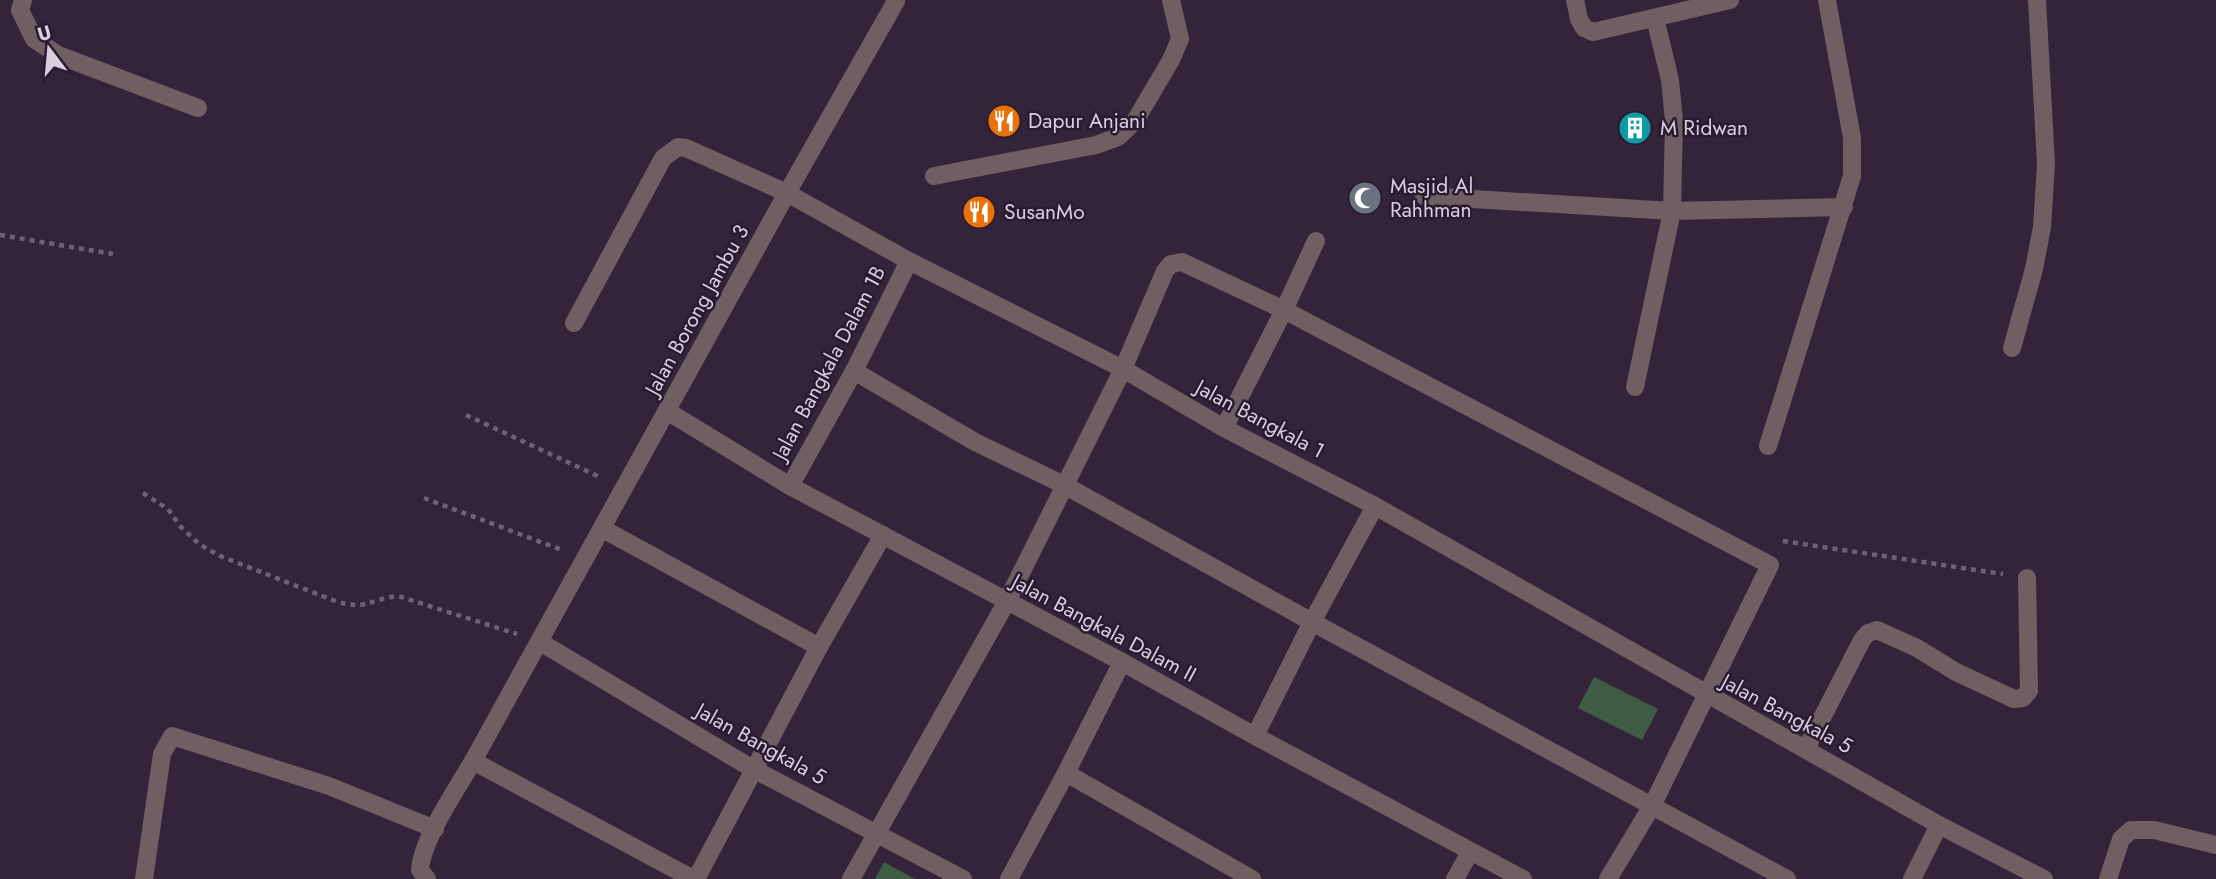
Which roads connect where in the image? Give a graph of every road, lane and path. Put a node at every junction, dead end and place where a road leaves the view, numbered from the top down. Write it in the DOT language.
graph roads {
  1 [pos="1171,0"];
  2 [pos="1575,0"];
  3 [pos="1730,0"];
  4 [pos="1827,0"];
  5 [pos="2037,0"];
  6 [pos="897,1"];
  7 [pos="21,5"];
  8 [pos="1655,18"];
  9 [pos="198,108"];
  10 [pos="934,176"];
  11 [pos="787,193"];
  12 [pos="1424,196"];
  13 [pos="1844,207"];
  14 [pos="1672,211"];
  15 [pos="0,235"];
  16 [pos="1316,241"];
  17 [pos="113,254"];
  18 [pos="909,261"];
  19 [pos="1284,310"];
  20 [pos="574,323"];
  21 [pos="2012,348"];
  22 [pos="1123,369"];
  23 [pos="854,371"];
  24 [pos="1634,387"];
  25 [pos="667,411"];
  26 [pos="466,415"];
  27 [pos="1224,428"];
  28 [pos="1768,446"];
  29 [pos="1064,485"];
  30 [pos="790,486"];
  31 [pos="625,488"];
  32 [pos="143,493"];
  33 [pos="424,498"];
  34 [pos="1375,506"];
  35 [pos="603,529"];
  36 [pos="883,535"];
  37 [pos="586,559"];
  38 [pos="1770,565"];
  39 [pos="2027,578"];
  40 [pos="1007,601"];
  41 [pos="1312,622"];
  42 [pos="540,642"];
  43 [pos="819,647"];
  44 [pos="1122,662"];
  45 [pos="1707,693"];
  46 [pos="1255,736"];
  47 [pos="1806,749"];
  48 [pos="473,761"];
  49 [pos="753,769"];
  50 [pos="1066,773"];
  51 [pos="1652,806"];
  52 [pos="1939,825"];
  53 [pos="435,829"];
  54 [pos="877,833"];
  55 [pos="2216,845"];
  56 [pos="1471,852"];
  57 [pos="1775,876"];
  58 [pos="144,879"];
  59 [pos="427,879"];
  60 [pos="694,879"];
  61 [pos="851,879"];
  62 [pos="963,879"];
  63 [pos="1009,879"];
  64 [pos="1252,879"];
  65 [pos="1455,879"];
  66 [pos="1523,879"];
  67 [pos="1608,879"];
  68 [pos="1912,879"];
  69 [pos="2044,879"];
  70 [pos="2108,879"];
  1 -- 10 [label="street"];
  2 -- 8 [label="street"];
  3 -- 8 [label="street"];
  4 -- 13 [label="street"];
  5 -- 21 [label="street"];
  6 -- 11 [label="street, Jalan Borong Jambu 3"];
  7 -- 9 [label="street"];
  8 -- 14 [label="street"];
  11 -- 18 [label="street, Jalan Bangkala 1"];
  11 -- 20 [label="street, Jalan Bangkala 1"];
  11 -- 25 [label="street, Jalan Borong Jambu 3"];
  12 -- 14 [label="street"];
  13 -- 14 [label="street"];
  13 -- 28 [label="street"];
  14 -- 24 [label="street"];
  15 -- 17 [label="path"];
  16 -- 19 [label="street"];
  18 -- 22 [label="street, Jalan Bangkala 1"];
  18 -- 23 [label="street, Jalan Bangkala Dalam 1B"];
  19 -- 22 [label="street"];
  19 -- 27 [label="street"];
  19 -- 38 [label="street"];
  22 -- 27 [label="street, Jalan Bangkala 1"];
  22 -- 29 [label="street"];
  23 -- 29 [label="street"];
  23 -- 30 [label="street, Jalan Bangkala Dalam 1B"];
  25 -- 30 [label="street, Jalan Bangkala Dalam II"];
  25 -- 31 [label="street, Jalan Borong Jambu 3"];
  26 -- 31 [label="path"];
  27 -- 34 [label="street, Jalan Bangkala 1"];
  29 -- 40 [label="street"];
  29 -- 41 [label="street"];
  30 -- 36 [label="street, Jalan Bangkala Dalam II"];
  31 -- 35 [label="street, Jalan Borong Jambu 3"];
  32 -- 42 [label="path"];
  33 -- 37 [label="path"];
  34 -- 41 [label="street"];
  34 -- 45 [label="street, Jalan Bangkala 1"];
  35 -- 37 [label="street, Jalan Borong Jambu 3"];
  35 -- 43 [label="street"];
  36 -- 40 [label="street, Jalan Bangkala Dalam II"];
  36 -- 43 [label="street"];
  37 -- 42 [label="street, Jalan Borong Jambu 3"];
  38 -- 39 [label="path"];
  38 -- 45 [label="street"];
  39 -- 47 [label="street"];
  40 -- 44 [label="street, Jalan Bangkala Dalam II"];
  40 -- 54 [label="street"];
  41 -- 46 [label="street"];
  41 -- 51 [label="street"];
  42 -- 48 [label="street, Jalan Borong Jambu 3"];
  42 -- 49 [label="street, Jalan Bangkala 5"];
  43 -- 49 [label="street"];
  44 -- 46 [label="street, Jalan Bangkala Dalam II"];
  44 -- 50 [label="street"];
  45 -- 47 [label="street, Jalan Bangkala 5"];
  45 -- 51 [label="street, Jalan Bangkala 5"];
  46 -- 56 [label="street, Jalan Bangkala Dalam II"];
  47 -- 52 [label="street, Jalan Bangkala 5"];
  48 -- 53 [label="street, Jalan Borong Jambu 3"];
  48 -- 60 [label="street"];
  49 -- 54 [label="street, Jalan Bangkala 5"];
  49 -- 60 [label="street"];
  50 -- 63 [label="street"];
  50 -- 64 [label="street"];
  51 -- 57 [label="street"];
  51 -- 67 [label="street, Jalan Bangkala 5"];
  52 -- 68 [label="street"];
  52 -- 69 [label="street, Jalan Bangkala 5"];
  53 -- 58 [label="street"];
  53 -- 59 [label="street, Jalan Borong Jambu 3"];
  54 -- 61 [label="street"];
  54 -- 62 [label="street, Jalan Bangkala 5"];
  55 -- 70 [label="street"];
  56 -- 65 [label="street"];
  56 -- 66 [label="street, Jalan Bangkala Dalam II"];
}
